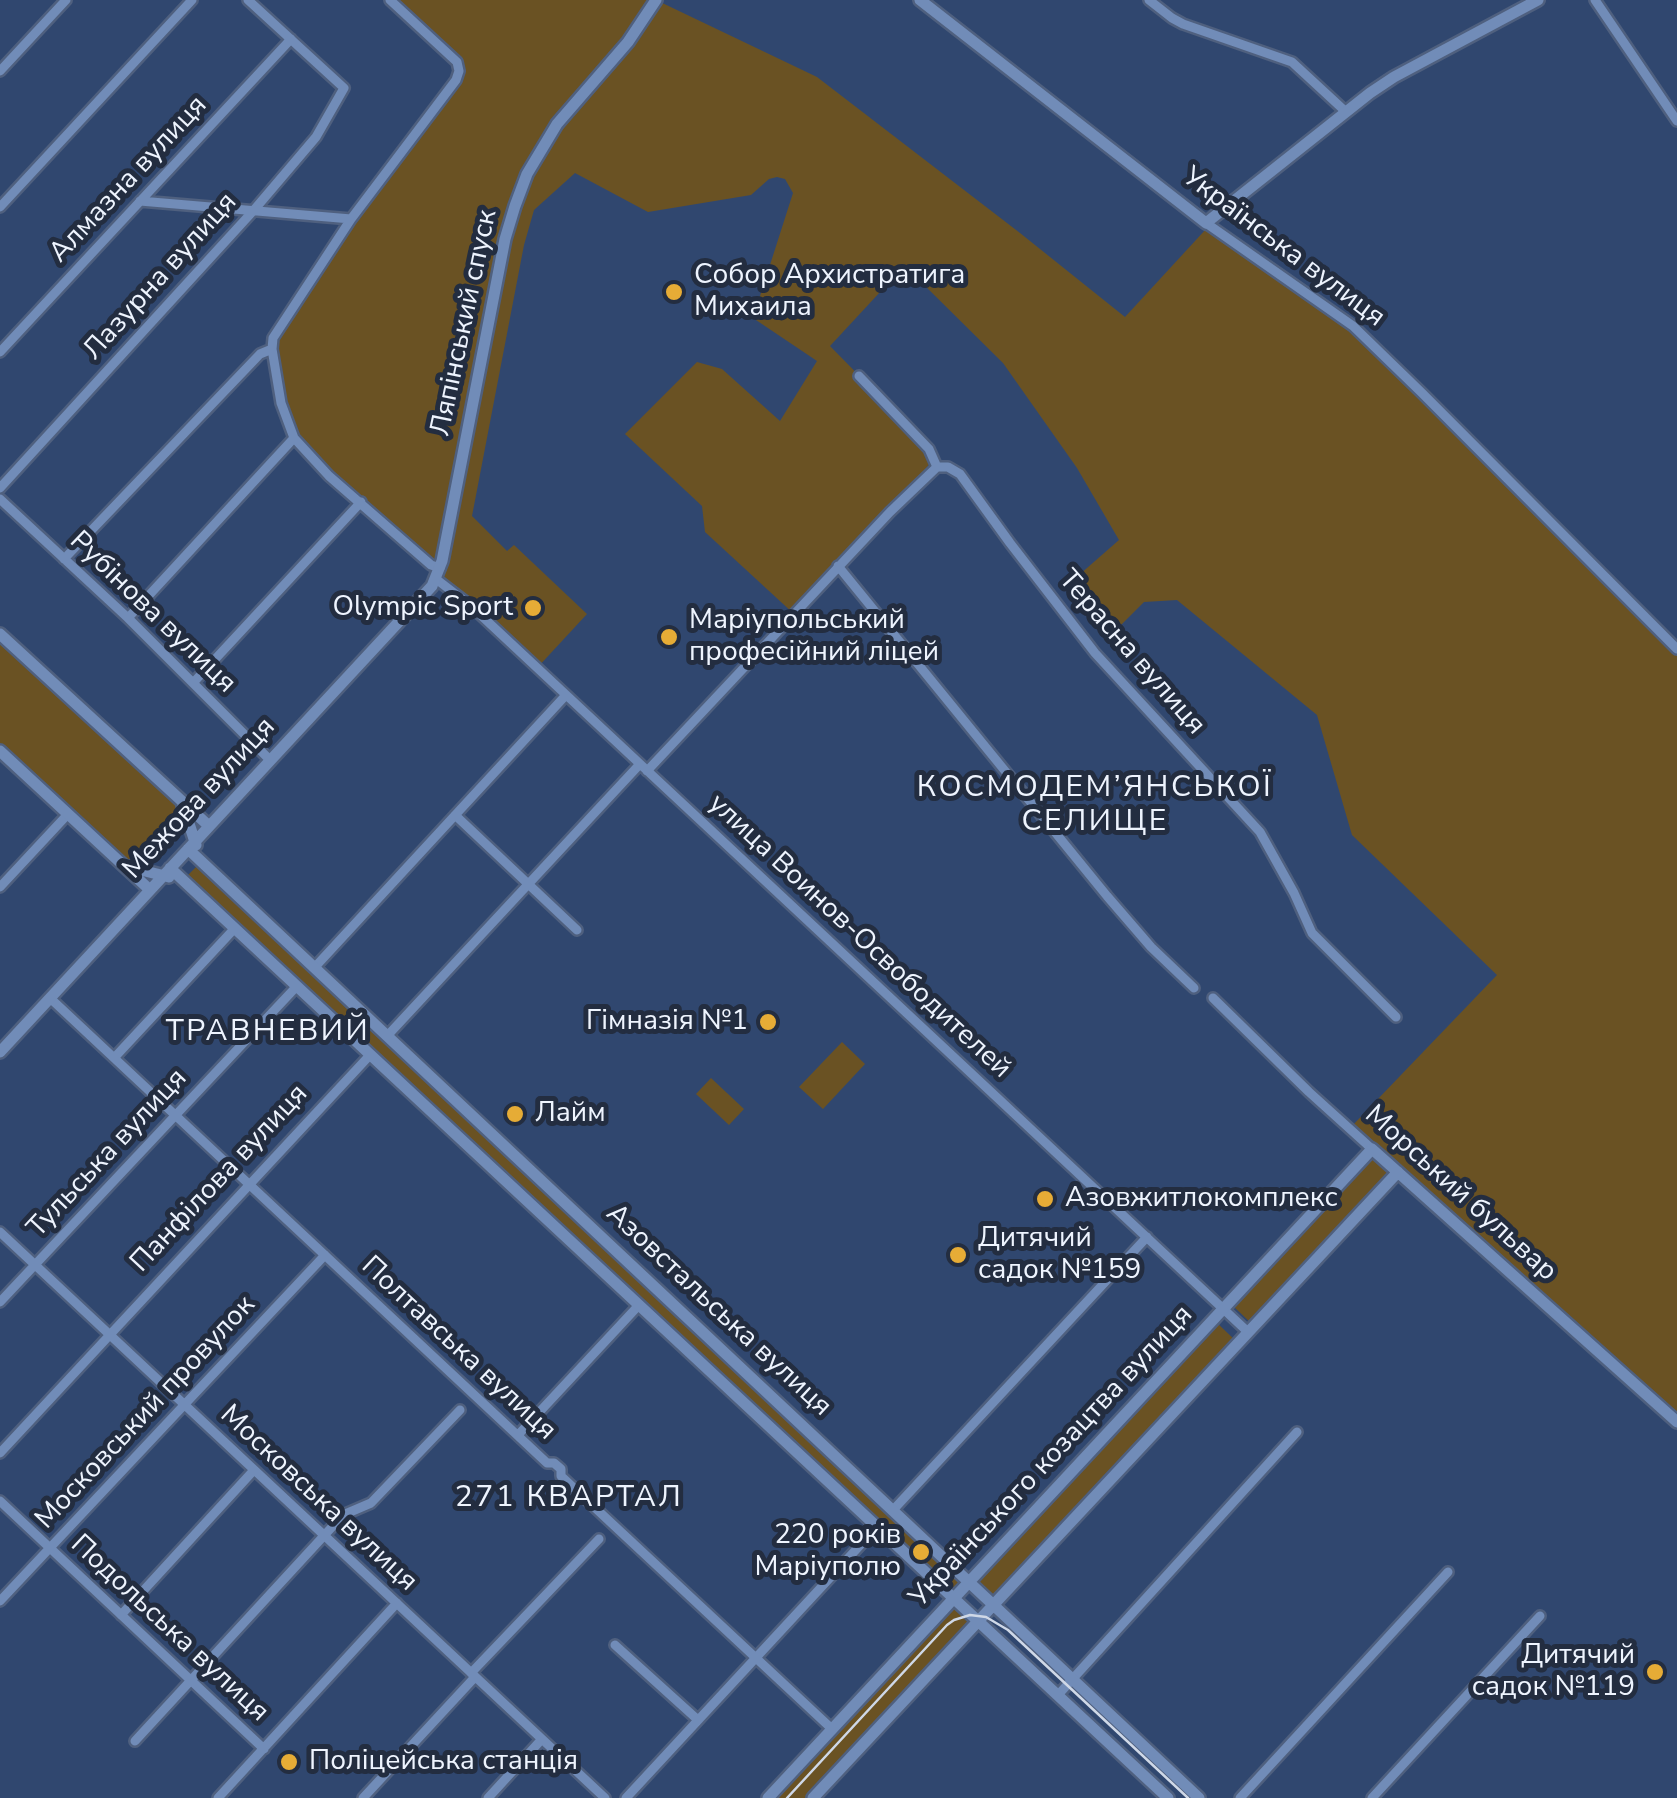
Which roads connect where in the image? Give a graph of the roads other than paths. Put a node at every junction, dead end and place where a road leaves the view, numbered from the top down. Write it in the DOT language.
graph roads {
  1 [pos="66,0"];
  2 [pos="192,0"];
  3 [pos="248,0"];
  4 [pos="390,0"];
  5 [pos="656,0"];
  6 [pos="920,0"];
  7 [pos="1149,0"];
  8 [pos="1538,0"];
  9 [pos="1595,0"];
  10 [pos="291,40"];
  11 [pos="0,71"];
  12 [pos="1346,111"];
  13 [pos="1677,121"];
  14 [pos="140,201"];
  15 [pos="0,208"];
  16 [pos="254,210"];
  17 [pos="350,218"];
  18 [pos="1206,222"];
  19 [pos="272,348"];
  20 [pos="0,352"];
  21 [pos="859,376"];
  22 [pos="294,438"];
  23 [pos="937,467"];
  24 [pos="0,488"];
  25 [pos="0,499"];
  26 [pos="361,502"];
  27 [pos="64,558"];
  28 [pos="838,566"];
  29 [pos="438,574"];
  30 [pos="128,618"];
  31 [pos="0,634"];
  32 [pos="1677,649"];
  33 [pos="193,683"];
  34 [pos="566,695"];
  35 [pos="0,753"];
  36 [pos="270,760"];
  37 [pos="643,767"];
  38 [pos="182,801"];
  39 [pos="68,814"];
  40 [pos="455,815"];
  41 [pos="209,826"];
  42 [pos="192,845"];
  43 [pos="125,866"];
  44 [pos="167,872"];
  45 [pos="528,884"];
  46 [pos="0,887"];
  47 [pos="150,890"];
  48 [pos="235,928"];
  49 [pos="577,930"];
  50 [pos="314,967"];
  51 [pos="296,986"];
  52 [pos="1194,988"];
  53 [pos="50,998"];
  54 [pos="1212,998"];
  55 [pos="1396,1017"];
  56 [pos="388,1035"];
  57 [pos="0,1052"];
  58 [pos="370,1055"];
  59 [pos="114,1058"];
  60 [pos="175,1116"];
  61 [pos="480,1122"];
  62 [pos="463,1141"];
  63 [pos="1372,1149"];
  64 [pos="1398,1172"];
  65 [pos="249,1185"];
  66 [pos="0,1232"];
  67 [pos="1146,1237"];
  68 [pos="324,1255"];
  69 [pos="35,1265"];
  70 [pos="656,1287"];
  71 [pos="0,1302"];
  72 [pos="639,1306"];
  73 [pos="1224,1309"];
  74 [pos="1248,1332"];
  75 [pos="110,1335"];
  76 [pos="184,1405"];
  77 [pos="460,1410"];
  78 [pos="1677,1422"];
  79 [pos="1297,1432"];
  80 [pos="518,1435"];
  81 [pos="0,1453"];
  82 [pos="254,1470"];
  83 [pos="0,1501"];
  84 [pos="894,1509"];
  85 [pos="877,1527"];
  86 [pos="324,1536"];
  87 [pos="598,1540"];
  88 [pos="50,1548"];
  89 [pos="1448,1572"];
  90 [pos="970,1582"];
  91 [pos="953,1600"];
  92 [pos="0,1602"];
  93 [pos="397,1604"];
  94 [pos="993,1605"];
  95 [pos="121,1615"];
  96 [pos="1540,1616"];
  97 [pos="978,1621"];
  98 [pos="616,1644"];
  99 [pos="756,1658"];
  100 [pos="473,1675"];
  101 [pos="1072,1679"];
  102 [pos="191,1680"];
  103 [pos="1058,1695"];
  104 [pos="698,1720"];
  105 [pos="832,1729"];
  106 [pos="542,1739"];
  107 [pos="135,1741"];
  108 [pos="264,1749"];
  109 [pos="218,1798"];
  110 [pos="363,1798"];
  111 [pos="488,1798"];
  112 [pos="604,1798"];
  113 [pos="626,1798"];
  114 [pos="768,1798"];
  115 [pos="814,1798"];
  116 [pos="1168,1798"];
  117 [pos="1199,1798"];
  118 [pos="1240,1798"];
  119 [pos="1372,1798"];
  1 -- 11 [label="street"];
  2 -- 15 [label="street"];
  3 -- 10 [label="street"];
  4 -- 17 [label="street"];
  5 -- 29 [label="street, Ляпінський спуск"];
  6 -- 18 [label="street, Українська вулиця"];
  7 -- 12 [label="street"];
  8 -- 12 [label="street"];
  9 -- 13 [label="street"];
  10 -- 14 [label="street, Алмазна вулиця"];
  10 -- 16 [label="street, Лазурна вулиця"];
  12 -- 18 [label="street"];
  14 -- 16 [label="street"];
  14 -- 20 [label="street, Алмазна вулиця"];
  16 -- 17 [label="street"];
  16 -- 24 [label="street, Лазурна вулиця"];
  17 -- 19 [label="street"];
  18 -- 32 [label="street, Українська вулиця"];
  19 -- 22 [label="street"];
  19 -- 27 [label="street"];
  21 -- 23 [label="street, Терасна вулиця"];
  22 -- 26 [label="street, улица Воинов-Освободителей"];
  22 -- 30 [label="street"];
  23 -- 28 [label="street"];
  23 -- 55 [label="street, Терасна вулиця"];
  25 -- 27 [label="street, Рубінова вулиця"];
  26 -- 29 [label="street, улица Воинов-Освободителей"];
  26 -- 33 [label="street"];
  27 -- 30 [label="street, Рубінова вулиця"];
  28 -- 37 [label="street"];
  28 -- 52 [label="street"];
  29 -- 34 [label="street, улица Воинов-Освободителей"];
  29 -- 36 [label="street, Межова вулиця"];
  30 -- 33 [label="street, Рубінова вулиця"];
  31 -- 38 [label="street, Азовстальська вулиця"];
  33 -- 36 [label="street, Рубінова вулиця"];
  34 -- 37 [label="street, улица Воинов-Освободителей"];
  34 -- 40 [label="street"];
  35 -- 39 [label="street, Азовстальська вулиця"];
  36 -- 41 [label="street, Межова вулиця"];
  37 -- 45 [label="street, Панфілова вулиця"];
  37 -- 67 [label="street, улица Воинов-Освободителей"];
  38 -- 41 [label="street, Азовстальська вулиця"];
  38 -- 42 [label="street, Азовстальська вулиця"];
  39 -- 43 [label="street, Азовстальська вулиця"];
  39 -- 46 [label="street"];
  40 -- 45 [label="street"];
  40 -- 50 [label="street"];
  41 -- 42 [label="street, Межова вулиця"];
  42 -- 44 [label="street, Межова вулиця"];
  42 -- 50 [label="street, Азовстальська вулиця"];
  43 -- 44 [label="street, Азовстальська вулиця"];
  43 -- 47 [label="street, Азовстальська вулиця"];
  44 -- 47 [label="street, Межова вулиця"];
  44 -- 48 [label="street, Азовстальська вулиця"];
  45 -- 49 [label="street"];
  45 -- 56 [label="street, Панфілова вулиця"];
  47 -- 53 [label="street, Межова вулиця"];
  48 -- 51 [label="street, Азовстальська вулиця"];
  48 -- 59 [label="street"];
  50 -- 56 [label="street, Азовстальська вулиця"];
  51 -- 58 [label="street, Азовстальська вулиця"];
  51 -- 60 [label="street, Тульська вулиця"];
  53 -- 57 [label="street, Межова вулиця"];
  53 -- 59 [label="street, Полтавська вулиця"];
  54 -- 63 [label="street, Морський бульвар"];
  56 -- 58 [label="street, Панфілова вулиця"];
  56 -- 61 [label="street, Азовстальська вулиця"];
  58 -- 62 [label="street, Азовстальська вулиця"];
  58 -- 65 [label="street, Панфілова вулиця"];
  59 -- 60 [label="street, Полтавська вулиця"];
  60 -- 65 [label="street, Полтавська вулиця"];
  60 -- 69 [label="street, Тульська вулиця"];
  61 -- 62 [label="street"];
  61 -- 70 [label="street, Азовстальська вулиця"];
  62 -- 72 [label="street, Азовстальська вулиця"];
  63 -- 64 [label="street, Морський бульвар"];
  63 -- 73 [label="street, Українського козацтва вулиця"];
  64 -- 74 [label="street, Українського козацтва вулиця"];
  64 -- 78 [label="street, Морський бульвар"];
  65 -- 68 [label="street, Полтавська вулиця"];
  65 -- 75 [label="street, Панфілова вулиця"];
  66 -- 69 [label="street, Московська вулиця"];
  67 -- 73 [label="street, улица Воинов-Освободителей"];
  67 -- 84 [label="street"];
  68 -- 76 [label="street, Московський провулок"];
  68 -- 80 [label="street, Полтавська вулиця"];
  69 -- 71 [label="street, Тульська вулиця"];
  69 -- 75 [label="street, Московська вулиця"];
  70 -- 72 [label="street"];
  70 -- 84 [label="street, Азовстальська вулиця"];
  72 -- 80 [label="street"];
  72 -- 85 [label="street, Азовстальська вулиця"];
  73 -- 74 [label="street, улица Воинов-Освободителей"];
  73 -- 90 [label="street, Українського козацтва вулиця"];
  74 -- 94 [label="street, Українського козацтва вулиця"];
  75 -- 76 [label="street, Московська вулиця"];
  75 -- 81 [label="street, Панфілова вулиця"];
  76 -- 82 [label="street, Московська вулиця"];
  76 -- 88 [label="street, Московський провулок"];
  77 -- 86 [label="street"];
  79 -- 101 [label="street"];
  80 -- 99 [label="street, Полтавська вулиця"];
  82 -- 86 [label="street, Московська вулиця"];
  82 -- 95 [label="street"];
  83 -- 88 [label="street, Подольська вулиця"];
  84 -- 90 [label="street, Азовстальська вулиця"];
  85 -- 91 [label="street, Азовстальська вулиця"];
  85 -- 99 [label="street"];
  86 -- 93 [label="street, Московська вулиця"];
  86 -- 102 [label="street"];
  87 -- 100 [label="street"];
  88 -- 92 [label="street, Московський провулок"];
  88 -- 95 [label="street, Подольська вулиця"];
  89 -- 118 [label="street"];
  90 -- 91 [label="street, Українського козацтва вулиця"];
  90 -- 94 [label="street, Азовстальська вулиця"];
  91 -- 97 [label="street, Азовстальська вулиця"];
  91 -- 105 [label="street, Українського козацтва вулиця"];
  93 -- 100 [label="street, Московська вулиця"];
  93 -- 108 [label="street"];
  94 -- 97 [label="street, Українського козацтва вулиця"];
  94 -- 101 [label="street, Азовстальська вулиця"];
  95 -- 102 [label="street, Подольська вулиця"];
  96 -- 119 [label="street"];
  97 -- 103 [label="street, Азовстальська вулиця"];
  97 -- 115 [label="street, Українського козацтва вулиця"];
  98 -- 104 [label="street"];
  99 -- 104 [label="street"];
  99 -- 105 [label="street, Полтавська вулиця"];
  100 -- 106 [label="street, Московська вулиця"];
  100 -- 110 [label="street"];
  101 -- 103 [label="street"];
  101 -- 117 [label="street, Азовстальська вулиця"];
  102 -- 107 [label="street"];
  102 -- 108 [label="street, Подольська вулиця"];
  103 -- 116 [label="street, Азовстальська вулиця"];
  104 -- 113 [label="street"];
  105 -- 114 [label="street, Українського козацтва вулиця"];
  106 -- 111 [label="street"];
  106 -- 112 [label="street, Московська вулиця"];
  108 -- 109 [label="street"];
}
